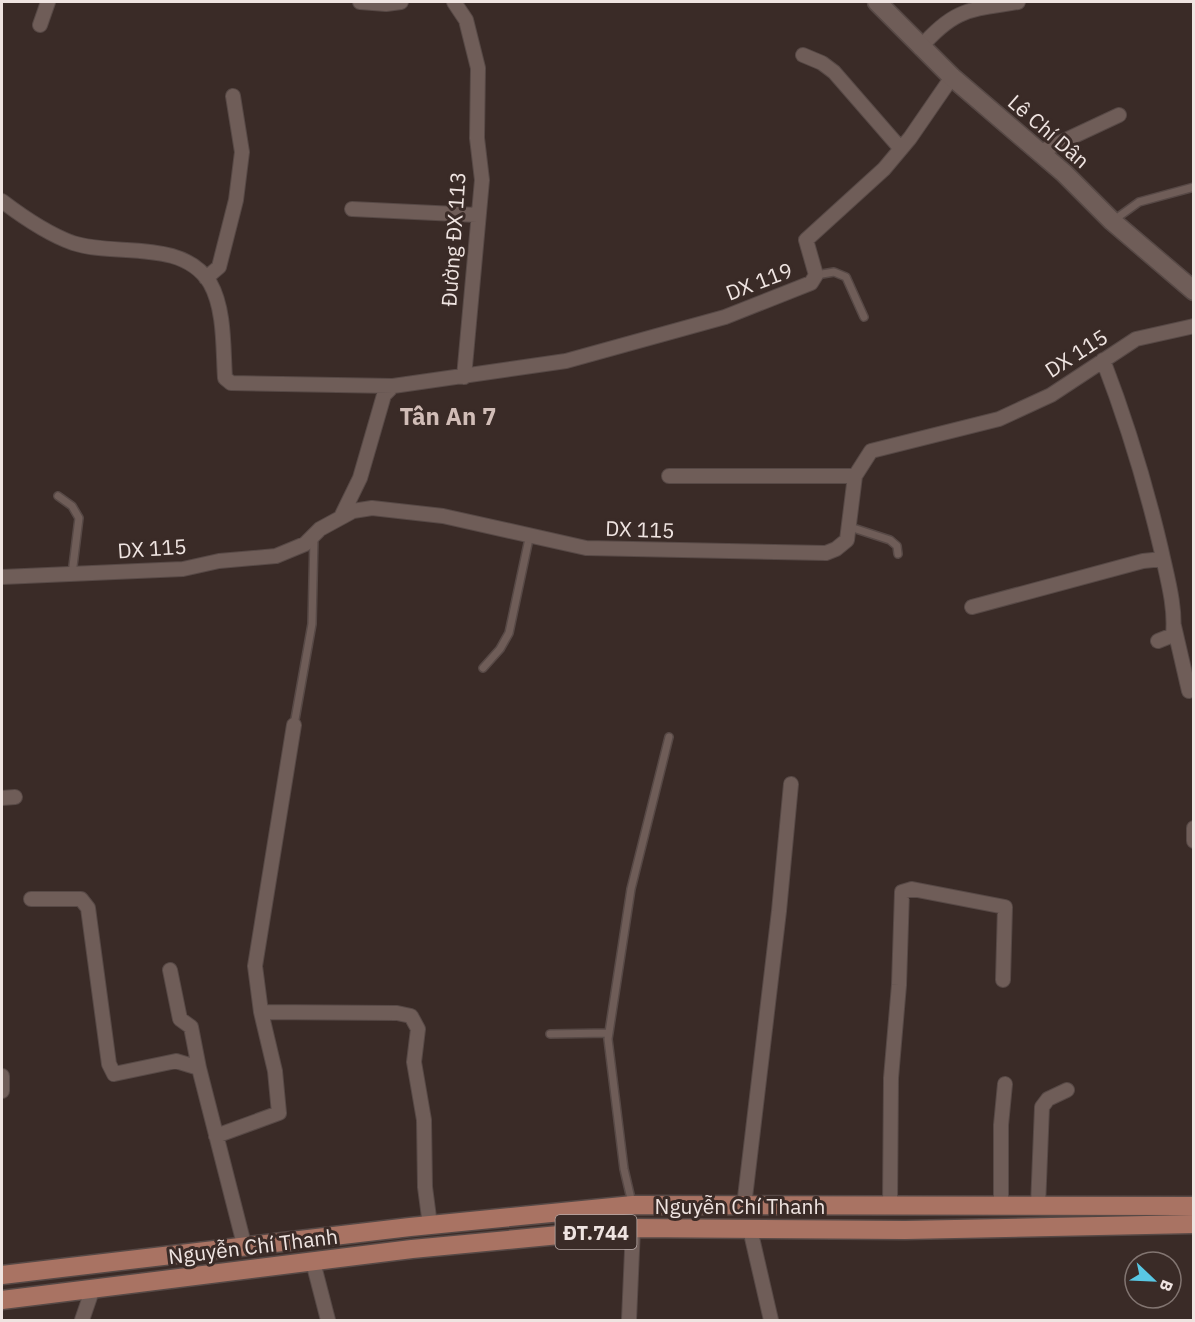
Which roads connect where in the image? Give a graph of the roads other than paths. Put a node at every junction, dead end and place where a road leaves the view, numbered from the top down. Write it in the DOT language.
graph roads {
  1 [pos="48,2"];
  2 [pos="360,2"];
  3 [pos="401,2"];
  4 [pos="454,2"];
  5 [pos="877,2"];
  6 [pos="1018,2"];
  7 [pos="40,25"];
  8 [pos="920,48"];
  9 [pos="803,55"];
  10 [pos="952,77"];
  11 [pos="233,96"];
  12 [pos="1119,115"];
  13 [pos="901,148"];
  14 [pos="1040,152"];
  15 [pos="1194,187"];
  16 [pos="2,201"];
  17 [pos="352,209"];
  18 [pos="477,215"];
  19 [pos="1112,221"];
  20 [pos="816,275"];
  21 [pos="206,278"];
  22 [pos="1194,291"];
  23 [pos="864,316"];
  24 [pos="1194,326"];
  25 [pos="1102,360"];
  26 [pos="464,377"];
  27 [pos="393,386"];
  28 [pos="669,476"];
  29 [pos="855,476"];
  30 [pos="58,496"];
  31 [pos="341,518"];
  32 [pos="850,527"];
  33 [pos="314,534"];
  34 [pos="530,534"];
  35 [pos="898,554"];
  36 [pos="1163,559"];
  37 [pos="72,574"];
  38 [pos="2,577"];
  39 [pos="972,607"];
  40 [pos="1174,626"];
  41 [pos="1158,641"];
  42 [pos="483,668"];
  43 [pos="1189,691"];
  44 [pos="294,725"];
  45 [pos="669,737"];
  46 [pos="791,784"];
  47 [pos="1194,828"];
  48 [pos="1194,841"];
  49 [pos="31,899"];
  50 [pos="170,970"];
  51 [pos="1003,980"];
  52 [pos="261,1012"];
  53 [pos="609,1033"];
  54 [pos="550,1034"];
  55 [pos="199,1068"];
  56 [pos="2,1076"];
  57 [pos="1005,1083"];
  58 [pos="2,1090"];
  59 [pos="1067,1090"];
  60 [pos="216,1136"];
  61 [pos="633,1205"];
  62 [pos="744,1206"];
  63 [pos="1038,1206"];
  64 [pos="1193,1206"];
  65 [pos="890,1207"];
  66 [pos="1001,1207"];
  67 [pos="1193,1224"];
  68 [pos="430,1225"];
  69 [pos="633,1228"];
  70 [pos="750,1229"];
  71 [pos="245,1248"];
  72 [pos="313,1262"];
  73 [pos="90,1264"];
  74 [pos="2,1275"];
  75 [pos="93,1288"];
  76 [pos="2,1300"];
  77 [pos="82,1320"];
  78 [pos="328,1320"];
  79 [pos="629,1320"];
  80 [pos="771,1320"];
  1 -- 7 [label="street"];
  2 -- 3 [label="street"];
  4 -- 18 [label="street, Đường ĐX 113"];
  5 -- 8 [label="street, Lê Chí Dân"];
  6 -- 8 [label="street"];
  8 -- 10 [label="street, Lê Chí Dân"];
  9 -- 13 [label="street"];
  10 -- 13 [label="street, DX 119"];
  10 -- 14 [label="street, Lê Chí Dân"];
  11 -- 21 [label="street"];
  12 -- 14 [label="street"];
  13 -- 20 [label="street, DX 119"];
  14 -- 19 [label="street, Lê Chí Dân"];
  15 -- 19 [label="lane"];
  16 -- 21 [label="street"];
  17 -- 18 [label="street"];
  18 -- 26 [label="street, Đường ĐX 113"];
  19 -- 22 [label="street, Lê Chí Dân"];
  20 -- 23 [label="lane"];
  20 -- 26 [label="street, DX 119"];
  21 -- 27 [label="street, DX 119"];
  24 -- 25 [label="street, DX 115"];
  25 -- 29 [label="street, DX 115"];
  25 -- 36 [label="street"];
  26 -- 27 [label="street, DX 119"];
  27 -- 31 [label="street"];
  28 -- 29 [label="street"];
  29 -- 32 [label="street, DX 115"];
  30 -- 37 [label="lane"];
  31 -- 33 [label="street, DX 115"];
  31 -- 34 [label="street, DX 115"];
  32 -- 34 [label="street, DX 115"];
  32 -- 35 [label="lane"];
  33 -- 37 [label="street, DX 115"];
  33 -- 44 [label="lane"];
  34 -- 42 [label="lane"];
  36 -- 39 [label="street"];
  36 -- 40 [label="street"];
  37 -- 38 [label="street, DX 115"];
  40 -- 41 [label="street"];
  40 -- 43 [label="street"];
  44 -- 52 [label="street"];
  45 -- 53 [label="lane"];
  46 -- 62 [label="street"];
  47 -- 48 [label="street"];
  49 -- 55 [label="street"];
  50 -- 55 [label="street"];
  51 -- 65 [label="street"];
  52 -- 60 [label="street"];
  52 -- 68 [label="street"];
  53 -- 54 [label="lane"];
  53 -- 61 [label="lane"];
  55 -- 60 [label="street"];
  56 -- 58 [label="street"];
  57 -- 66 [label="street"];
  59 -- 63 [label="street"];
  60 -- 71 [label="street"];
  61 -- 62 [label="main road, Nguyễn Chí Thanh / ĐT.744"];
  61 -- 68 [label="main road, Nguyễn Chí Thanh / ĐT.744"];
  61 -- 69 [label="main road"];
  62 -- 65 [label="main road, Nguyễn Chí Thanh / ĐT.744"];
  63 -- 64 [label="main road, Nguyễn Chí Thanh / ĐT.744"];
  63 -- 66 [label="main road, Nguyễn Chí Thanh / ĐT.744"];
  64 -- 67 [label="main road"];
  65 -- 66 [label="main road, Nguyễn Chí Thanh / ĐT.744"];
  67 -- 70 [label="main road, Nguyễn Chí Thanh / ĐT.744"];
  68 -- 71 [label="main road, Nguyễn Chí Thanh / ĐT.744"];
  69 -- 70 [label="main road, Nguyễn Chí Thanh / ĐT.744"];
  69 -- 72 [label="main road, Nguyễn Chí Thanh / ĐT.744"];
  69 -- 79 [label="street"];
  70 -- 80 [label="street"];
  71 -- 73 [label="main road, Nguyễn Chí Thanh / ĐT.744"];
  72 -- 75 [label="main road, Nguyễn Chí Thanh / ĐT.744"];
  72 -- 78 [label="street"];
  73 -- 74 [label="main road, Nguyễn Chí Thanh / ĐT.744"];
  73 -- 75 [label="main road"];
  75 -- 76 [label="main road, Nguyễn Chí Thanh / ĐT.744"];
  75 -- 77 [label="street"];
}
